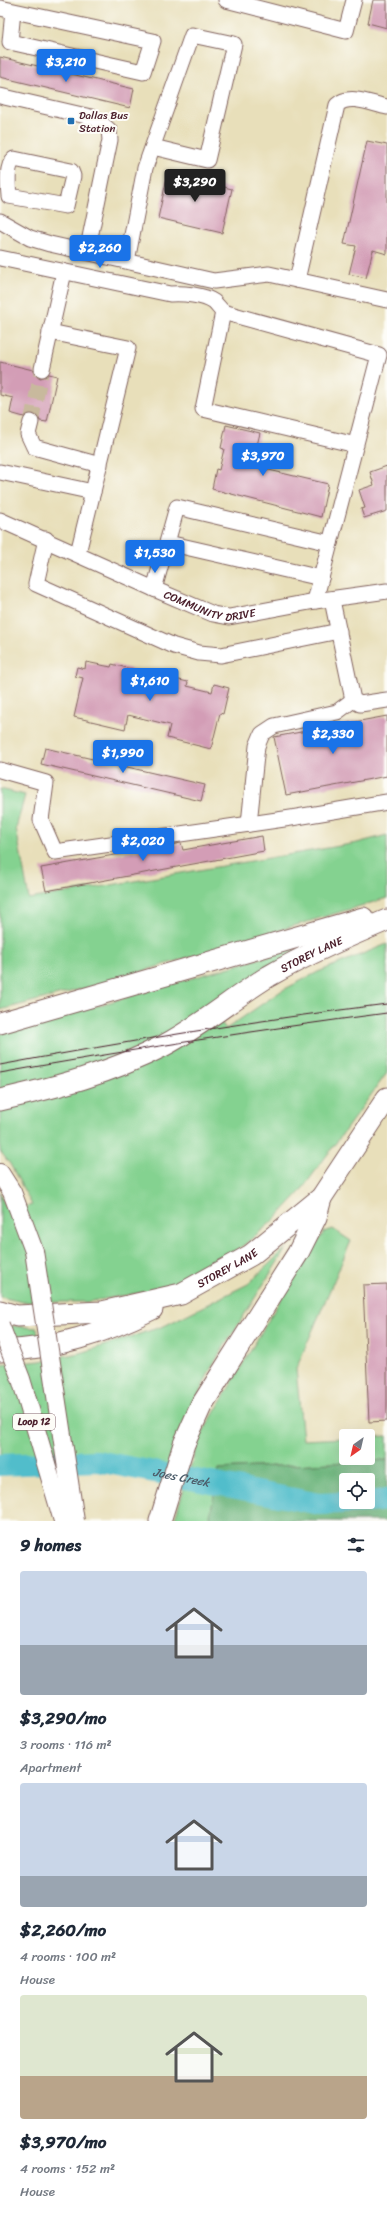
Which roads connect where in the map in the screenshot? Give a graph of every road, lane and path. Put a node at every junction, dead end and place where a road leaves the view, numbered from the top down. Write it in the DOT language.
graph roads {
  1 [pos="226,0"];
  2 [pos="354,0"];
  3 [pos="6,10"];
  4 [pos="0,96"];
  5 [pos="387,107"];
  6 [pos="153,147"];
  7 [pos="6,160"];
  8 [pos="5,200"];
  9 [pos="0,221"];
  10 [pos="86,252"];
  11 [pos="0,258"];
  12 [pos="127,261"];
  13 [pos="64,272"];
  14 [pos="297,280"];
  15 [pos="387,300"];
  16 [pos="223,312"];
  17 [pos="50,332"];
  18 [pos="42,369"];
  19 [pos="31,422"];
  20 [pos="356,445"];
  21 [pos="100,465"];
  22 [pos="0,472"];
  23 [pos="93,492"];
  24 [pos="0,520"];
  25 [pos="46,539"];
  26 [pos="168,543"];
  27 [pos="330,543"];
  28 [pos="78,554"];
  29 [pos="321,578"];
  30 [pos="154,589"];
  31 [pos="387,591"];
  32 [pos="332,600"];
  33 [pos="315,601"];
  34 [pos="339,631"];
  35 [pos="353,700"];
  36 [pos="387,700"];
  37 [pos="0,770"];
  38 [pos="387,802"];
  39 [pos="249,824"];
  40 [pos="387,911"];
  41 [pos="387,920"];
  42 [pos="0,1023"];
  43 [pos="387,1098"];
  44 [pos="0,1100"];
  45 [pos="0,1173"];
  46 [pos="321,1198"];
  47 [pos="181,1294"];
  48 [pos="0,1311"];
  49 [pos="0,1325"];
  50 [pos="0,1352"];
  51 [pos="64,1521"];
  52 [pos="75,1521"];
  53 [pos="160,1521"];
  1 -- 2 [label="street"];
  3 -- 3 [label="street"];
  4 -- 10 [label="street"];
  5 -- 14 [label="street"];
  6 -- 6 [label="street"];
  6 -- 12 [label="street"];
  7 -- 8 [label="street"];
  7 -- 8 [label="street"];
  9 -- 10 [label="street"];
  10 -- 12 [label="street"];
  11 -- 13 [label="street"];
  12 -- 14 [label="street"];
  13 -- 16 [label="street"];
  13 -- 17 [label="street"];
  14 -- 15 [label="street"];
  16 -- 20 [label="street"];
  16 -- 20 [label="street"];
  17 -- 18 [label="street"];
  17 -- 21 [label="street"];
  19 -- 21 [label="street"];
  20 -- 27 [label="street"];
  21 -- 23 [label="street"];
  22 -- 23 [label="street"];
  23 -- 28 [label="street"];
  24 -- 25 [label="street, COMMUNITY DRIVE"];
  25 -- 28 [label="street, COMMUNITY DRIVE"];
  25 -- 34 [label="street"];
  26 -- 27 [label="street"];
  26 -- 29 [label="street"];
  26 -- 30 [label="street"];
  27 -- 29 [label="street"];
  28 -- 30 [label="street, COMMUNITY DRIVE"];
  29 -- 33 [label="street"];
  30 -- 33 [label="street, COMMUNITY DRIVE"];
  31 -- 32 [label="street, COMMUNITY DRIVE"];
  32 -- 33 [label="street, COMMUNITY DRIVE"];
  32 -- 34 [label="street"];
  34 -- 35 [label="street"];
  35 -- 36 [label="street"];
  35 -- 39 [label="street"];
  37 -- 39 [label="street"];
  38 -- 39 [label="street"];
  40 -- 42 [label="highway"];
  41 -- 44 [label="highway, STOREY LANE"];
  43 -- 46 [label="highway, STOREY LANE"];
  45 -- 52 [label="main road, bridge"];
  46 -- 47 [label="highway, STOREY LANE"];
  46 -- 53 [label="highway"];
  47 -- 48 [label="highway, STOREY LANE"];
  47 -- 50 [label="highway"];
  49 -- 51 [label="main road, Loop 12, bridge"];
}
